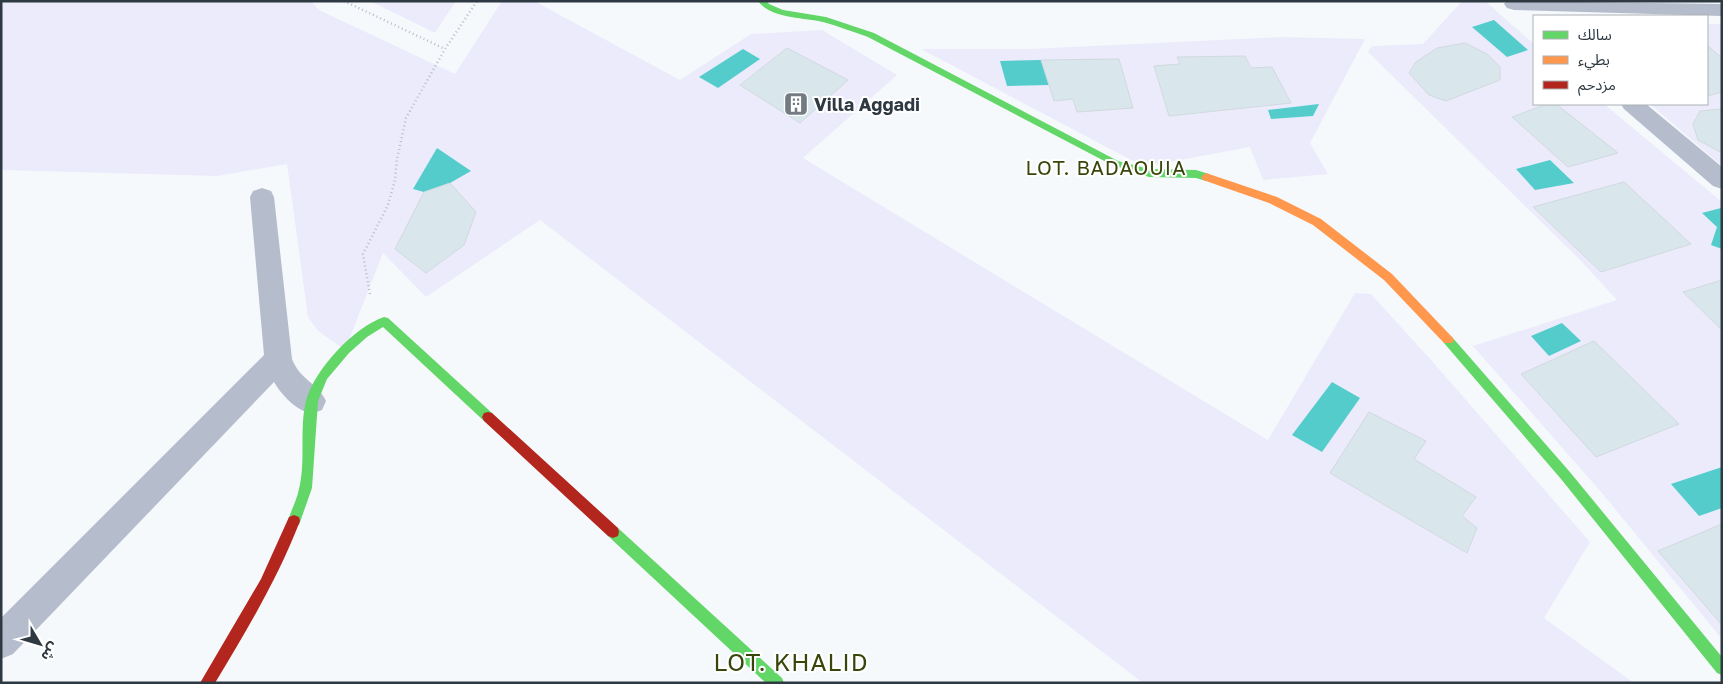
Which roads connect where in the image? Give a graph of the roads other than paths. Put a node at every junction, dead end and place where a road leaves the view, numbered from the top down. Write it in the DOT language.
graph roads {
  1 [pos="762,1"];
  2 [pos="1512,3"];
  3 [pos="1722,10"];
  4 [pos="1533,20"];
  5 [pos="1633,105"];
  6 [pos="1722,180"];
  7 [pos="262,197"];
  8 [pos="278,359"];
  9 [pos="312,401"];
  10 [pos="1,642"];
  11 [pos="1722,668"];
  12 [pos="207,683"];
  13 [pos="777,683"];
  1 -- 11 [label="street"];
  2 -- 3 [label="street"];
  2 -- 4 [label="street"];
  5 -- 6 [label="street"];
  7 -- 8 [label="street"];
  8 -- 9 [label="street"];
  8 -- 10 [label="street"];
  9 -- 12 [label="street"];
  9 -- 13 [label="street"];
}
